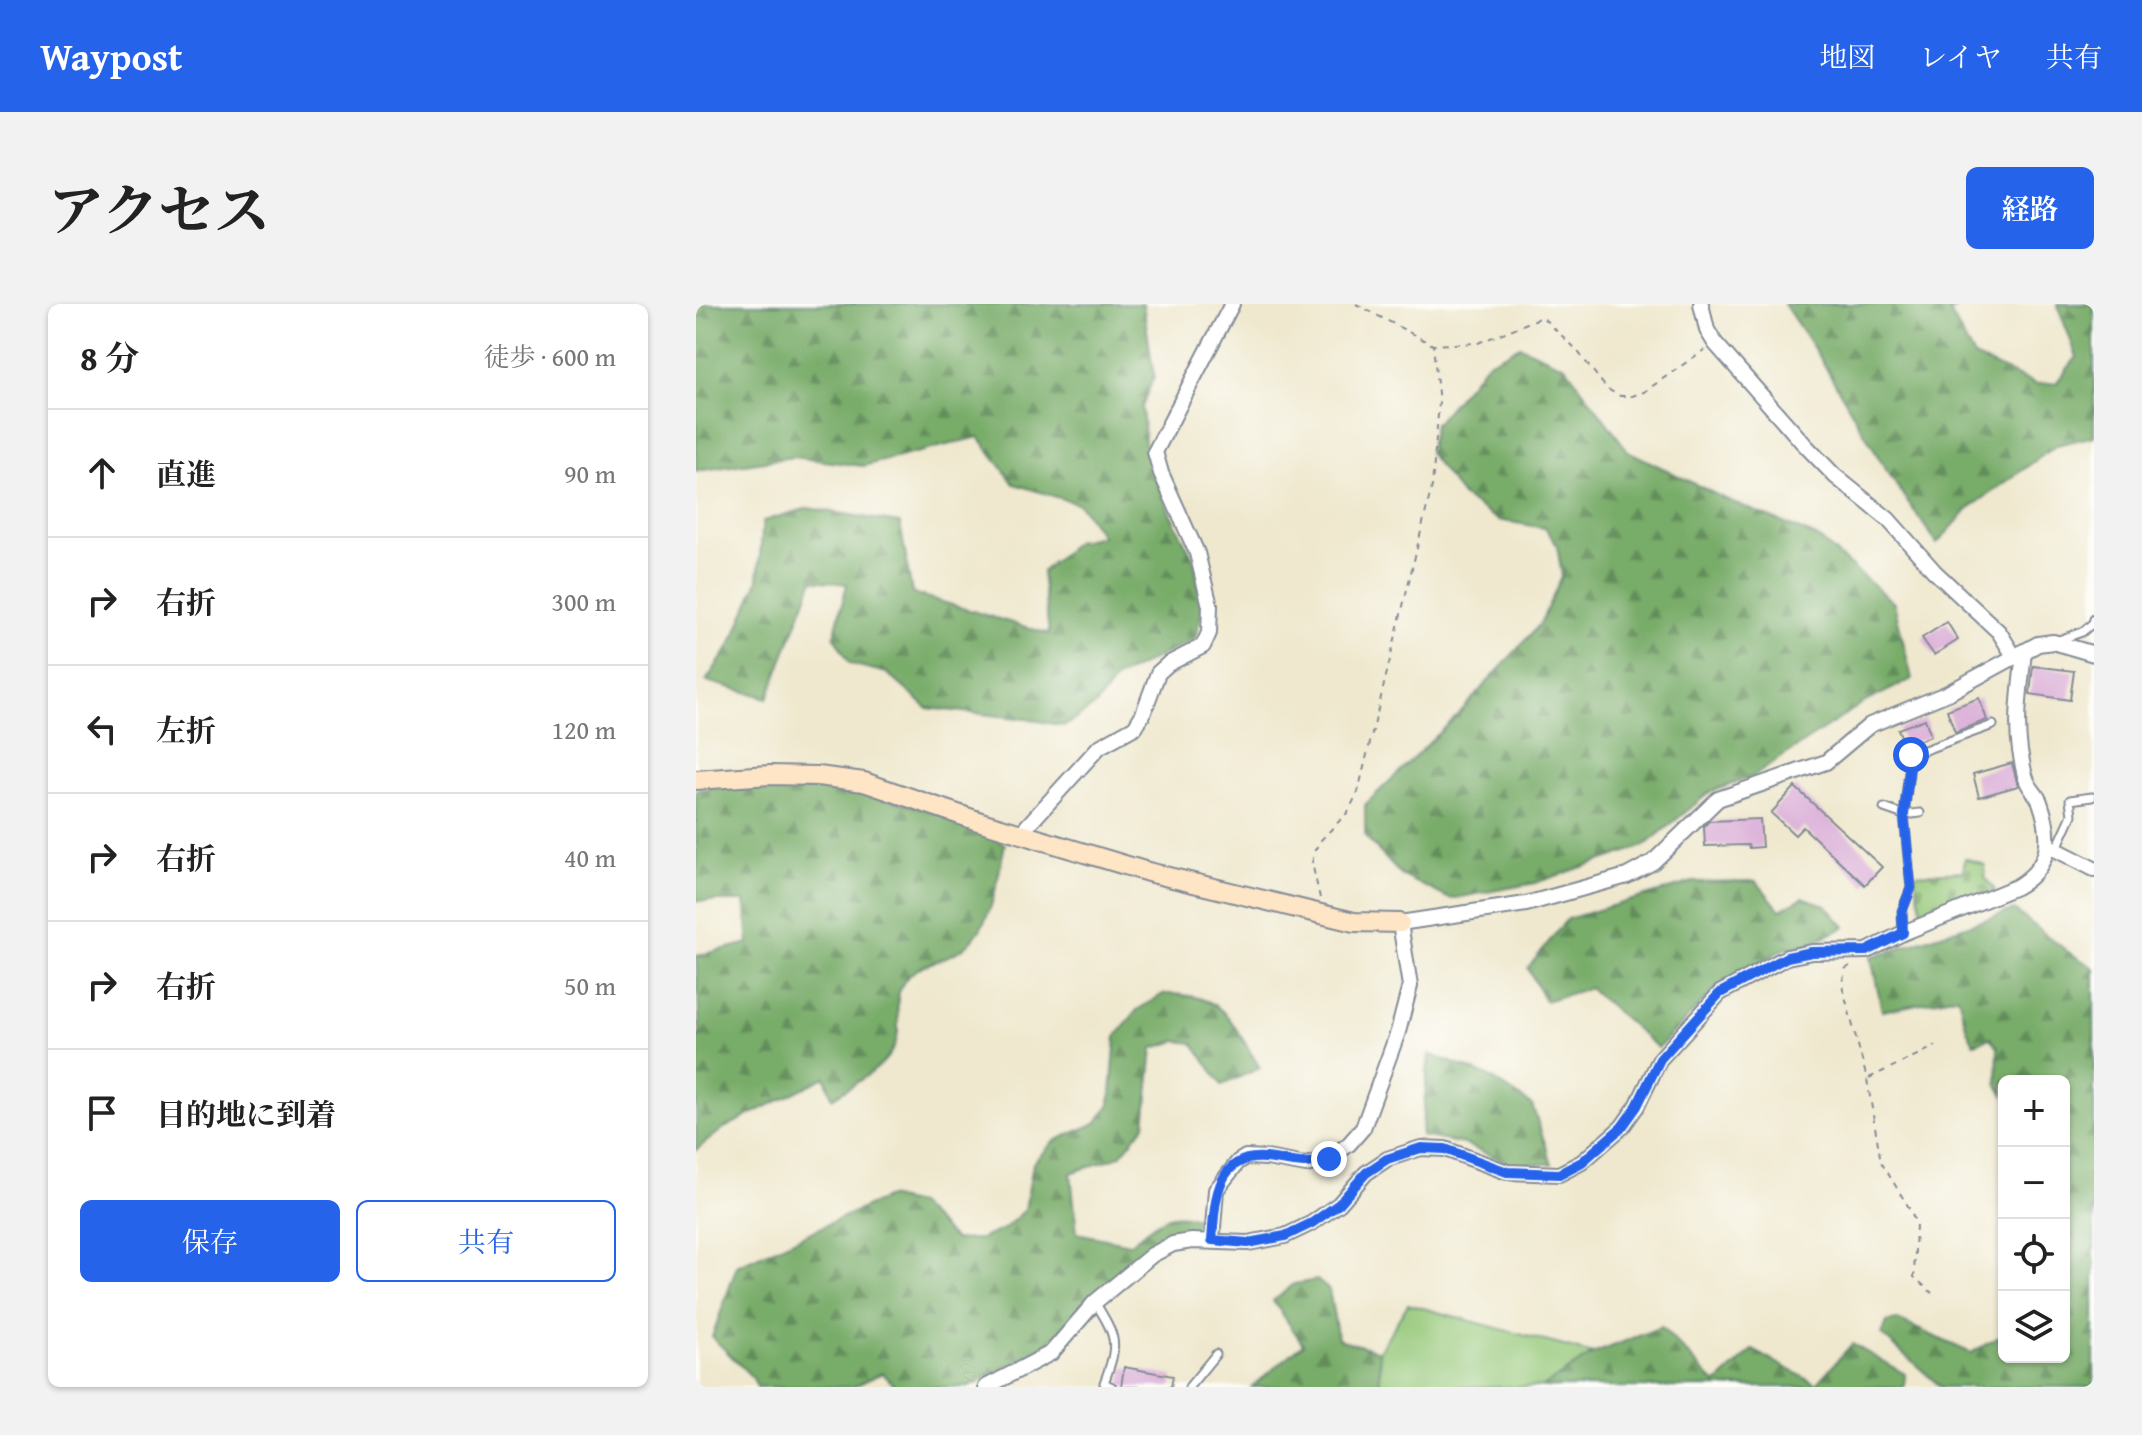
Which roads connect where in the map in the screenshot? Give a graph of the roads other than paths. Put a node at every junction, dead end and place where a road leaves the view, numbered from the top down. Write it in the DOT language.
graph roads {
  1 [pos="1232,304"];
  2 [pos="1701,304"];
  3 [pos="2094,619"];
  4 [pos="2053,642"];
  5 [pos="2019,654"];
  6 [pos="2094,654"];
  7 [pos="1993,725"];
  8 [pos="696,780"];
  9 [pos="2092,797"];
  10 [pos="1884,808"];
  11 [pos="1920,813"];
  12 [pos="1904,815"];
  13 [pos="1020,834"];
  14 [pos="2052,848"];
  15 [pos="2094,869"];
  16 [pos="1400,923"];
  17 [pos="1903,933"];
  18 [pos="1212,1240"];
  19 [pos="1095,1302"];
  20 [pos="1216,1354"];
  21 [pos="986,1387"];
  22 [pos="1112,1387"];
  23 [pos="1189,1387"];
  1 -- 13 [label="street"];
  2 -- 5 [label="street"];
  3 -- 4 [label="lane"];
  4 -- 5 [label="street"];
  4 -- 6 [label="street"];
  5 -- 14 [label="street"];
  5 -- 16 [label="street"];
  7 -- 12 [label="lane"];
  8 -- 13 [label="street"];
  9 -- 14 [label="lane"];
  10 -- 12 [label="lane"];
  11 -- 12 [label="lane"];
  12 -- 17 [label="lane"];
  13 -- 16 [label="street"];
  14 -- 15 [label="street"];
  14 -- 17 [label="street"];
  16 -- 18 [label="street"];
  17 -- 18 [label="street"];
  18 -- 19 [label="street"];
  19 -- 21 [label="street"];
  19 -- 22 [label="lane"];
  20 -- 23 [label="lane"];
}
